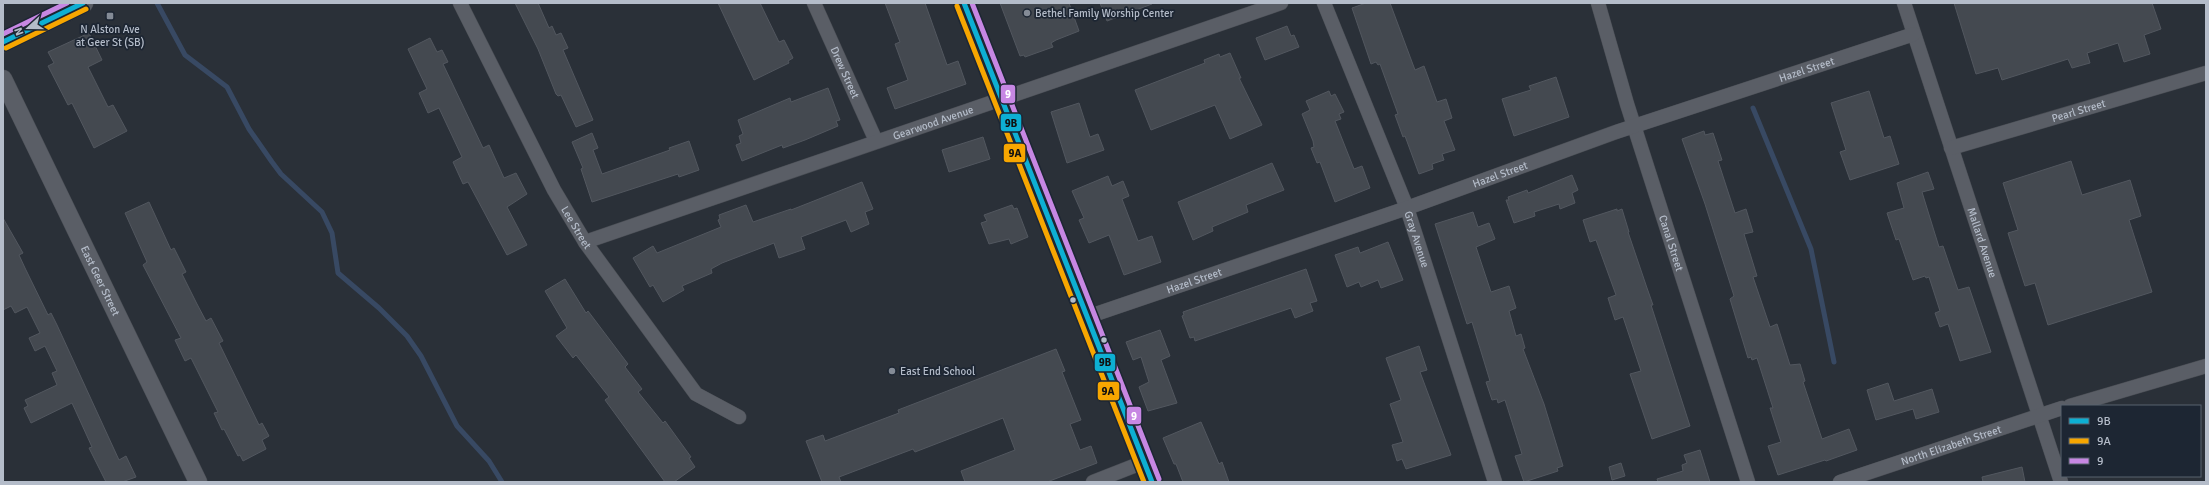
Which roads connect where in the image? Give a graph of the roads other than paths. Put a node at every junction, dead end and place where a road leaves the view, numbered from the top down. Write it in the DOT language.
graph roads {
  1 [pos="83,3"];
  2 [pos="460,3"];
  3 [pos="814,3"];
  4 [pos="964,3"];
  5 [pos="1281,3"];
  6 [pos="1324,3"];
  7 [pos="1598,3"];
  8 [pos="1904,3"];
  9 [pos="1914,34"];
  10 [pos="3,42"];
  11 [pos="2206,73"];
  12 [pos="3,79"];
  13 [pos="1000,100"];
  14 [pos="1634,126"];
  15 [pos="876,141"];
  16 [pos="1951,148"];
  17 [pos="1407,208"];
  18 [pos="585,242"];
  19 [pos="1087,317"];
  20 [pos="2206,366"];
  21 [pos="2073,405"];
  22 [pos="2061,408"];
  23 [pos="2039,415"];
  24 [pos="739,417"];
  25 [pos="1144,462"];
  26 [pos="198,482"];
  27 [pos="1093,482"];
  28 [pos="1152,482"];
  29 [pos="1495,482"];
  30 [pos="1748,482"];
  31 [pos="1840,482"];
  32 [pos="2061,482"];
  1 -- 10 [label="main road"];
  2 -- 18 [label="street, Lee Street"];
  3 -- 15 [label="street, Drew Street"];
  4 -- 13 [label="street"];
  5 -- 13 [label="street, Gearwood Avenue"];
  6 -- 17 [label="street, Gray Avenue"];
  7 -- 14 [label="street, Canal Street"];
  8 -- 9 [label="street, Mallard Avenue"];
  9 -- 14 [label="street, Hazel Street"];
  9 -- 16 [label="street, Mallard Avenue"];
  11 -- 16 [label="street, Pearl Street"];
  12 -- 26 [label="street, East Geer Street"];
  13 -- 15 [label="street, Gearwood Avenue"];
  13 -- 19 [label="street"];
  14 -- 17 [label="street, Hazel Street"];
  14 -- 30 [label="street, Canal Street"];
  15 -- 18 [label="street, Gearwood Avenue"];
  16 -- 23 [label="street, Mallard Avenue"];
  17 -- 19 [label="street, Hazel Street"];
  17 -- 29 [label="street, Gray Avenue"];
  18 -- 24 [label="street, Lee Street"];
  19 -- 25 [label="street"];
  20 -- 21 [label="street"];
  22 -- 23 [label="street, North Elizabeth Street"];
  23 -- 31 [label="street, North Elizabeth Street"];
  23 -- 32 [label="street, Mallard Avenue"];
  25 -- 27 [label="street"];
  25 -- 28 [label="street"];
}
